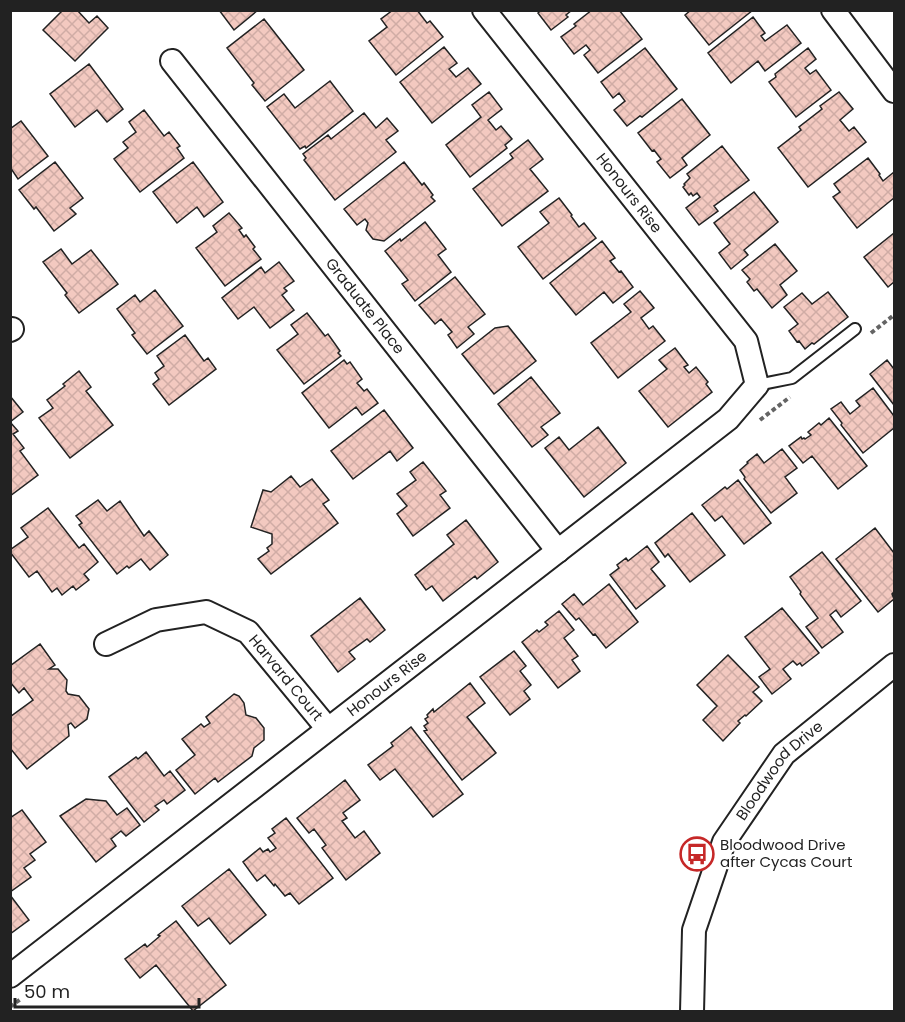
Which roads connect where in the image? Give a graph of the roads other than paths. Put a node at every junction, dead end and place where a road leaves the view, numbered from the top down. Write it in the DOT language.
graph roads {
  1 [pos="484,10"];
  2 [pos="833,10"];
  3 [pos="172,61"];
  4 [pos="894,91"];
  5 [pos="855,329"];
  6 [pos="757,385"];
  7 [pos="558,552"];
  8 [pos="106,644"];
  9 [pos="894,665"];
  10 [pos="328,729"];
  11 [pos="10,976"];
  12 [pos="692,1011"];
  1 -- 6 [label="street, Honours Rise"];
  2 -- 4 [label="street"];
  3 -- 7 [label="street, Graduate Place"];
  5 -- 6 [label="lane"];
  6 -- 7 [label="street, Honours Rise"];
  7 -- 10 [label="street, Honours Rise"];
  8 -- 10 [label="street, Harvard Court"];
  9 -- 12 [label="street, Bloodwood Drive"];
  10 -- 11 [label="street, Honours Rise"];
}
